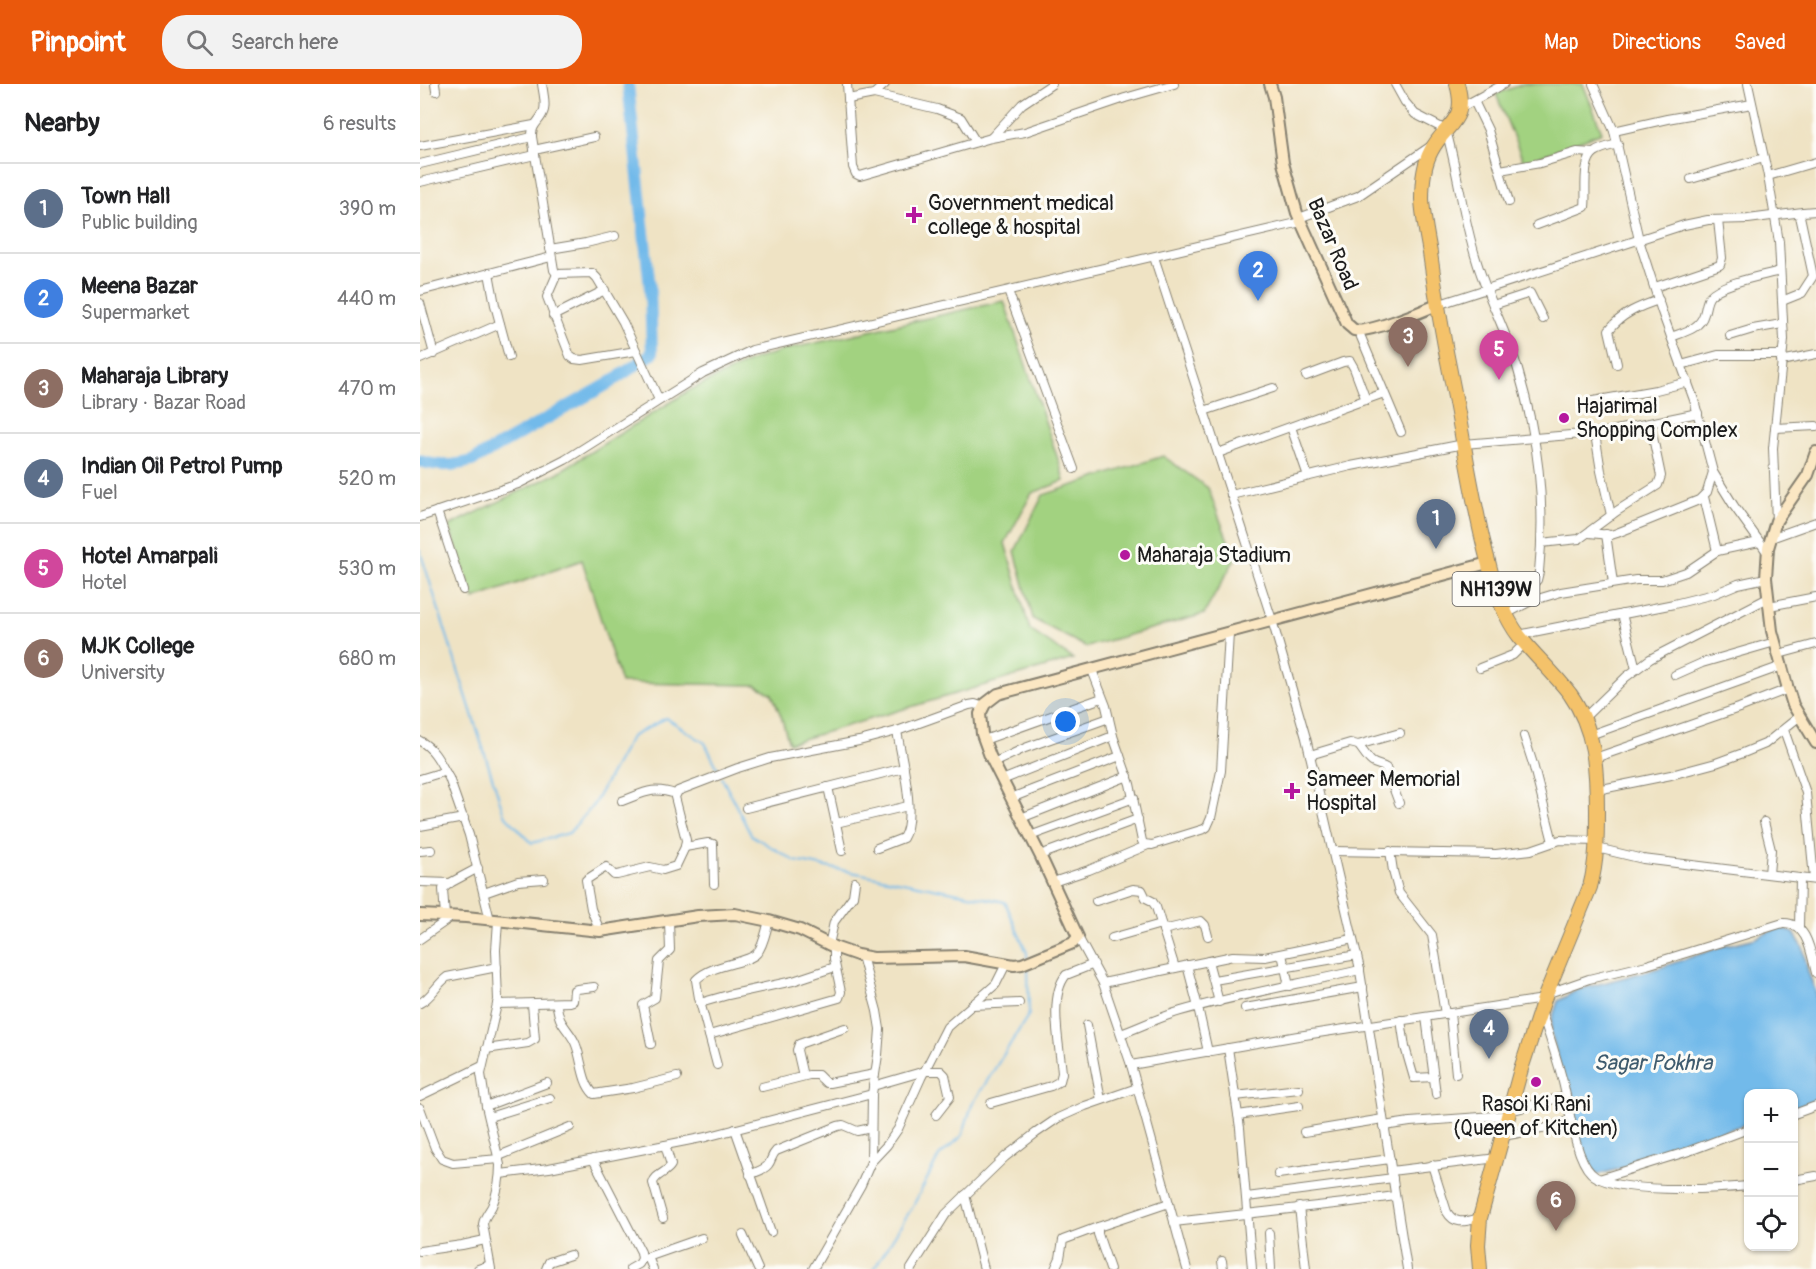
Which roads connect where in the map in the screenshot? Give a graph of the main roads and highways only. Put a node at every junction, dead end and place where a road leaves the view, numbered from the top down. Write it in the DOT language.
graph roads {
  1 [pos="1456,84"];
  2 [pos="1480,1269"];
  1 -- 2 [label="highway, NH139W"];
}
